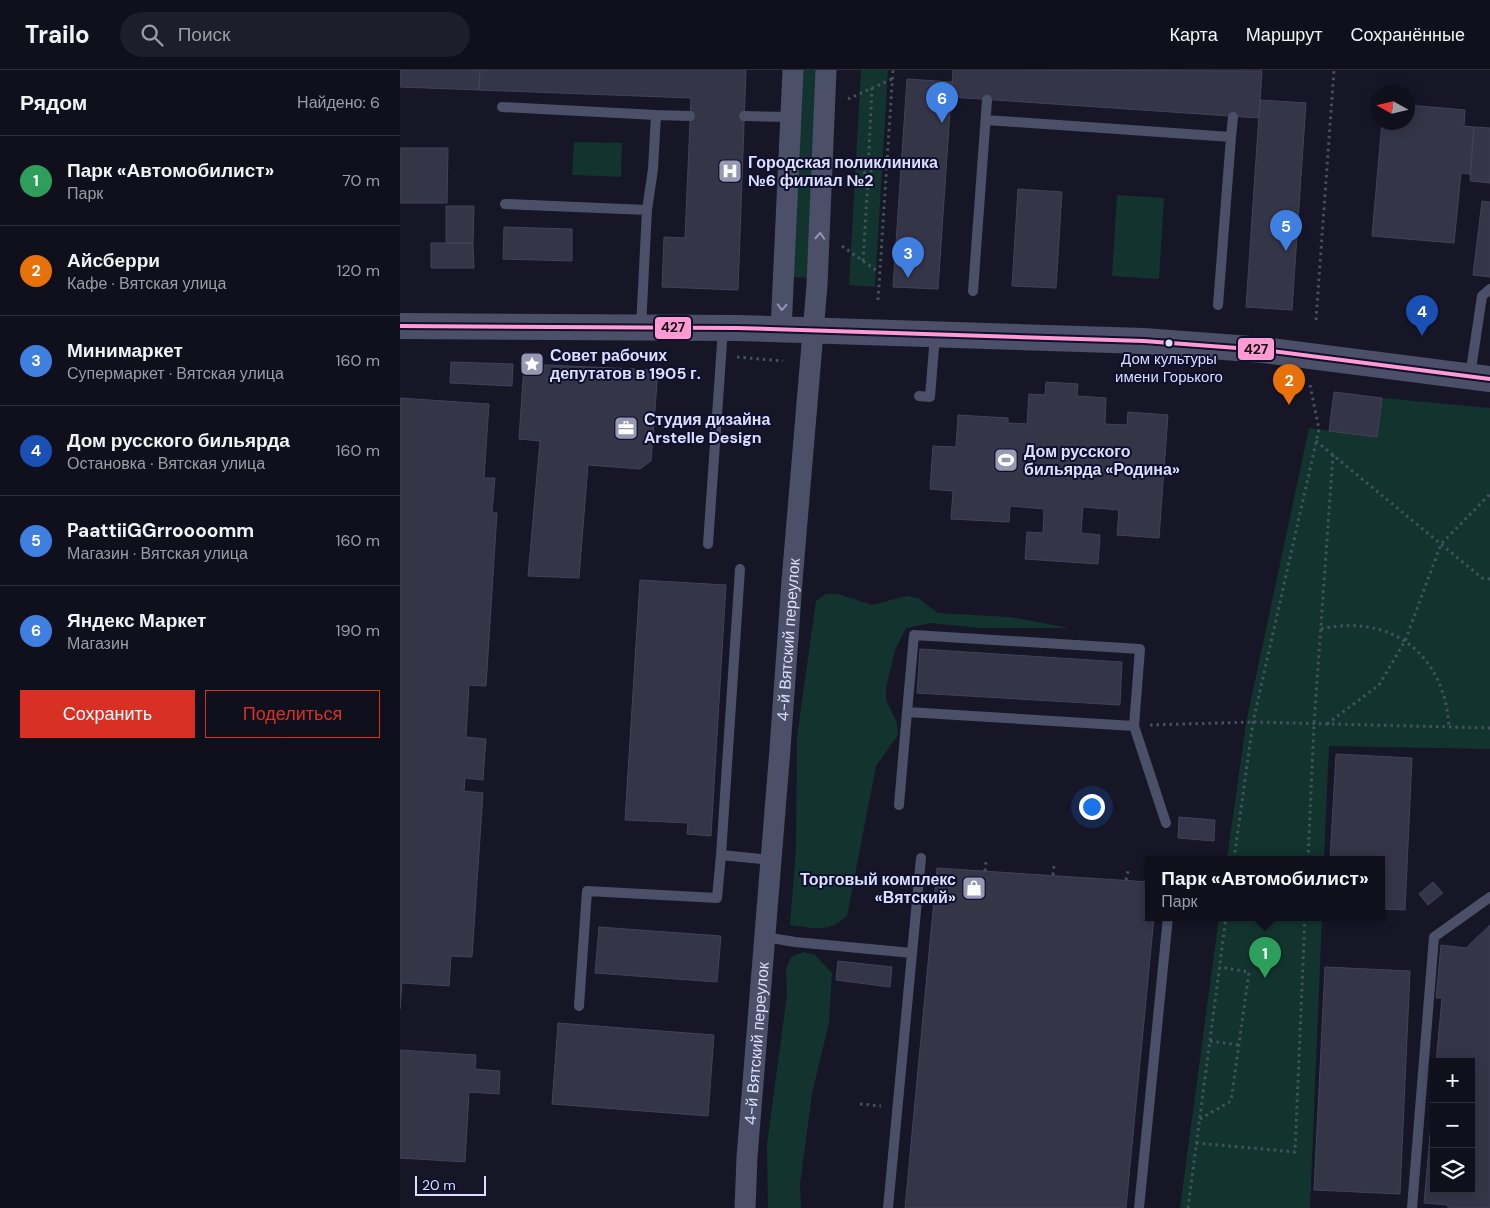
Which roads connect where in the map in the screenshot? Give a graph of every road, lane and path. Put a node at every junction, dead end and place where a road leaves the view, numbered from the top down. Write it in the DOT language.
graph roads {
  1 [pos="793,70"];
  2 [pos="826,70"];
  3 [pos="893,70"];
  4 [pos="1334,70"];
  5 [pos="872,88"];
  6 [pos="987,100"];
  7 [pos="502,107"];
  8 [pos="656,115"];
  9 [pos="690,116"];
  10 [pos="744,116"];
  11 [pos="790,116"];
  12 [pos="1233,117"];
  13 [pos="986,120"];
  14 [pos="1231,137"];
  15 [pos="505,204"];
  16 [pos="647,210"];
  17 [pos="820,230"];
  18 [pos="863,261"];
  19 [pos="880,273"];
  20 [pos="1490,289"];
  21 [pos="973,291"];
  22 [pos="878,300"];
  23 [pos="1218,305"];
  24 [pos="1316,320"];
  25 [pos="400,326"];
  26 [pos="641,328"];
  27 [pos="723,328"];
  28 [pos="781,330"];
  29 [pos="813,331"];
  30 [pos="935,335"];
  31 [pos="736,357"];
  32 [pos="783,361"];
  33 [pos="1480,378"];
  34 [pos="1310,385"];
  35 [pos="919,396"];
  36 [pos="1316,441"];
  37 [pos="1333,455"];
  38 [pos="1490,494"];
  39 [pos="708,544"];
  40 [pos="1441,544"];
  41 [pos="740,569"];
  42 [pos="1490,579"];
  43 [pos="1321,629"];
  44 [pos="1405,642"];
  45 [pos="907,712"];
  46 [pos="1253,722"];
  47 [pos="1314,724"];
  48 [pos="1326,724"];
  49 [pos="1134,726"];
  50 [pos="1448,727"];
  51 [pos="1490,728"];
  52 [pos="899,805"];
  53 [pos="1166,823"];
  54 [pos="722,855"];
  55 [pos="1234,856"];
  56 [pos="1308,856"];
  57 [pos="921,858"];
  58 [pos="771,860"];
  59 [pos="986,862"];
  60 [pos="1054,866"];
  61 [pos="985,871"];
  62 [pos="1128,871"];
  63 [pos="1053,876"];
  64 [pos="1126,880"];
  65 [pos="1490,897"];
  66 [pos="1168,921"];
  67 [pos="1226,921"];
  68 [pos="1305,921"];
  69 [pos="765,937"];
  70 [pos="912,953"];
  71 [pos="1220,967"];
  72 [pos="579,1006"];
  73 [pos="1210,1041"];
  74 [pos="1239,1045"];
  75 [pos="1199,1119"];
  76 [pos="1196,1142"];
  77 [pos="745,1208"];
  78 [pos="888,1208"];
  79 [pos="1139,1208"];
  80 [pos="1188,1208"];
  81 [pos="1412,1208"];
  1 -- 11 [label="street"];
  2 -- 17 [label="street, 4-й Вятский переулок"];
  3 -- 19 [label="path"];
  4 -- 24 [label="path"];
  5 -- 18 [label="path"];
  6 -- 13 [label="lane"];
  7 -- 8 [label="lane"];
  8 -- 9 [label="lane"];
  8 -- 16 [label="lane"];
  10 -- 11 [label="lane"];
  11 -- 28 [label="street, one-way"];
  12 -- 14 [label="lane"];
  13 -- 14 [label="lane"];
  13 -- 21 [label="lane"];
  14 -- 23 [label="lane"];
  15 -- 16 [label="lane"];
  16 -- 26 [label="lane"];
  17 -- 18 [label="path"];
  29 -- 17 [label="street, 4-й Вятский переулок, one-way"];
  18 -- 19 [label="path"];
  19 -- 22 [label="path"];
  20 -- 33 [label="lane"];
  25 -- 26 [label="street"];
  26 -- 27 [label="street"];
  27 -- 28 [label="street"];
  27 -- 39 [label="lane"];
  28 -- 29 [label="street"];
  29 -- 30 [label="street"];
  29 -- 58 [label="street, 4-й Вятский переулок"];
  30 -- 33 [label="street"];
  30 -- 35 [label="lane"];
  31 -- 32 [label="path"];
  34 -- 36 [label="path"];
  36 -- 37 [label="path"];
  36 -- 46 [label="path"];
  37 -- 40 [label="path"];
  37 -- 43 [label="path"];
  38 -- 40 [label="path"];
  40 -- 42 [label="path"];
  40 -- 44 [label="path"];
  41 -- 54 [label="lane"];
  43 -- 44 [label="path"];
  43 -- 47 [label="path"];
  44 -- 48 [label="path"];
  44 -- 50 [label="path"];
  45 -- 49 [label="lane"];
  45 -- 49 [label="lane"];
  45 -- 52 [label="lane"];
  46 -- 47 [label="path"];
  46 -- 49 [label="path"];
  46 -- 55 [label="path"];
  47 -- 48 [label="path"];
  47 -- 56 [label="path"];
  48 -- 50 [label="path"];
  49 -- 53 [label="lane"];
  50 -- 51 [label="path"];
  54 -- 58 [label="lane"];
  54 -- 72 [label="lane"];
  57 -- 70 [label="lane"];
  58 -- 69 [label="street, 4-й Вятский переулок"];
  59 -- 61 [label="path"];
  60 -- 63 [label="path"];
  62 -- 64 [label="path"];
  65 -- 81 [label="lane"];
  66 -- 79 [label="lane"];
  67 -- 71 [label="path"];
  68 -- 76 [label="path"];
  69 -- 70 [label="lane"];
  69 -- 77 [label="street, 4-й Вятский переулок"];
  70 -- 78 [label="lane"];
  71 -- 73 [label="path"];
  71 -- 74 [label="path"];
  73 -- 74 [label="path"];
  73 -- 75 [label="path"];
  74 -- 75 [label="path"];
  75 -- 76 [label="path"];
  76 -- 80 [label="path"];
}
